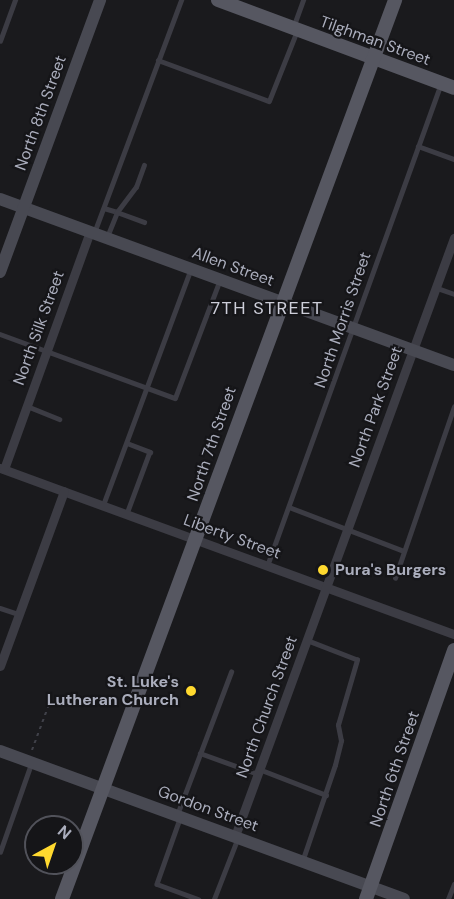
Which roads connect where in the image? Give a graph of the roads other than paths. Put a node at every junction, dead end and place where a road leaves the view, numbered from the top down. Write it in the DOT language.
graph roads {
  1 [pos="15,0"];
  2 [pos="100,0"];
  3 [pos="181,0"];
  4 [pos="218,0"];
  5 [pos="303,0"];
  6 [pos="394,0"];
  7 [pos="295,29"];
  8 [pos="0,40"];
  9 [pos="373,58"];
  10 [pos="158,60"];
  11 [pos="450,84"];
  12 [pos="418,146"];
  13 [pos="454,159"];
  14 [pos="144,165"];
  15 [pos="0,199"];
  16 [pos="24,208"];
  17 [pos="104,208"];
  18 [pos="117,213"];
  19 [pos="144,222"];
  20 [pos="92,232"];
  21 [pos="107,238"];
  22 [pos="454,238"];
  23 [pos="191,269"];
  24 [pos="0,272"];
  25 [pos="220,279"];
  26 [pos="435,288"];
  27 [pos="454,294"];
  28 [pos="282,302"];
  29 [pos="354,329"];
  30 [pos="0,334"];
  31 [pos="48,351"];
  32 [pos="414,351"];
  33 [pos="454,365"];
  34 [pos="147,388"];
  35 [pos="27,406"];
  36 [pos="454,407"];
  37 [pos="59,419"];
  38 [pos="127,443"];
  39 [pos="2,468"];
  40 [pos="64,491"];
  41 [pos="103,506"];
  42 [pos="289,507"];
  43 [pos="127,514"];
  44 [pos="348,529"];
  45 [pos="197,539"];
  46 [pos="404,551"];
  47 [pos="267,566"];
  48 [pos="395,578"];
  49 [pos="327,587"];
  50 [pos="0,608"];
  51 [pos="19,615"];
  52 [pos="454,634"];
  53 [pos="308,641"];
  54 [pos="454,650"];
  55 [pos="0,666"];
  56 [pos="231,672"];
  57 [pos="0,751"];
  58 [pos="200,753"];
  59 [pos="31,762"];
  60 [pos="258,772"];
  61 [pos="105,788"];
  62 [pos="326,795"];
  63 [pos="179,816"];
  64 [pos="236,837"];
  65 [pos="0,852"];
  66 [pos="302,862"];
  67 [pos="454,884"];
  68 [pos="368,893"];
  69 [pos="62,899"];
  70 [pos="198,899"];
  71 [pos="214,899"];
  72 [pos="404,899"];
  73 [pos="448,899"];
  1 -- 8 [label="lane"];
  2 -- 16 [label="street, North 8th Street"];
  3 -- 10 [label="lane, North Silk Street"];
  4 -- 7 [label="main road, Tilghman Street"];
  5 -- 7 [label="lane"];
  6 -- 9 [label="main road, North 7th Street"];
  7 -- 9 [label="main road, Tilghman Street"];
  7 -- 10 [label="lane"];
  9 -- 11 [label="main road, Tilghman Street"];
  9 -- 28 [label="main road, North 7th Street"];
  10 -- 17 [label="lane, North Silk Street"];
  11 -- 12 [label="lane, North Morris Street"];
  12 -- 13 [label="lane"];
  12 -- 29 [label="lane, North Morris Street"];
  14 -- 18 [label="lane"];
  15 -- 16 [label="street, Allen Street"];
  16 -- 20 [label="street, Allen Street"];
  16 -- 24 [label="street, North 8th Street"];
  17 -- 18 [label="lane"];
  17 -- 20 [label="lane, North Silk Street"];
  18 -- 19 [label="lane"];
  18 -- 21 [label="lane"];
  20 -- 21 [label="street, Allen Street"];
  20 -- 31 [label="street, North Silk Street"];
  21 -- 23 [label="street, Allen Street"];
  22 -- 26 [label="street, North Park Street"];
  23 -- 25 [label="street, Allen Street"];
  23 -- 34 [label="lane"];
  25 -- 28 [label="street, Allen Street"];
  25 -- 34 [label="lane"];
  26 -- 27 [label="lane"];
  26 -- 32 [label="street, North Park Street"];
  28 -- 29 [label="street, Allen Street"];
  28 -- 45 [label="main road, North 7th Street"];
  29 -- 32 [label="street, Allen Street"];
  29 -- 42 [label="lane, North Morris Street"];
  30 -- 31 [label="lane"];
  31 -- 34 [label="lane"];
  31 -- 35 [label="street, North Silk Street"];
  32 -- 33 [label="street, Allen Street"];
  32 -- 44 [label="street, North Park Street"];
  34 -- 38 [label="lane"];
  35 -- 37 [label="lane"];
  35 -- 39 [label="street, North Silk Street"];
  36 -- 46 [label="lane"];
  38 -- 41 [label="lane"];
  38 -- 43 [label="lane"];
  39 -- 40 [label="street, Liberty Street"];
  40 -- 41 [label="street, Liberty Street"];
  40 -- 51 [label="street"];
  41 -- 43 [label="street, Liberty Street"];
  42 -- 44 [label="lane"];
  42 -- 47 [label="lane, North Morris Street"];
  43 -- 45 [label="street, Liberty Street"];
  44 -- 46 [label="lane"];
  44 -- 49 [label="street, North Park Street"];
  45 -- 47 [label="street, Liberty Street"];
  45 -- 61 [label="main road, North 7th Street"];
  46 -- 48 [label="lane"];
  47 -- 49 [label="street, Liberty Street"];
  49 -- 52 [label="street, Liberty Street"];
  49 -- 53 [label="street, North Church Street"];
  50 -- 51 [label="lane"];
  51 -- 55 [label="street"];
  53 -- 60 [label="street, North Church Street"];
  53 -- 62 [label="lane"];
  54 -- 68 [label="main road, North 6th Street"];
  56 -- 58 [label="lane"];
  57 -- 59 [label="street, Gordon Street"];
  58 -- 60 [label="lane"];
  58 -- 63 [label="lane"];
  59 -- 61 [label="street, Gordon Street"];
  59 -- 65 [label="lane"];
  60 -- 62 [label="lane"];
  60 -- 64 [label="street, North Church Street"];
  61 -- 63 [label="street, Gordon Street"];
  61 -- 69 [label="main road, North 7th Street"];
  62 -- 66 [label="lane"];
  63 -- 64 [label="street, Gordon Street"];
  63 -- 70 [label="lane"];
  64 -- 66 [label="street, Gordon Street"];
  64 -- 71 [label="lane, North Church Street"];
  66 -- 68 [label="street, Gordon Street"];
  67 -- 73 [label="lane"];
  68 -- 72 [label="street, Gordon Street"];
}
